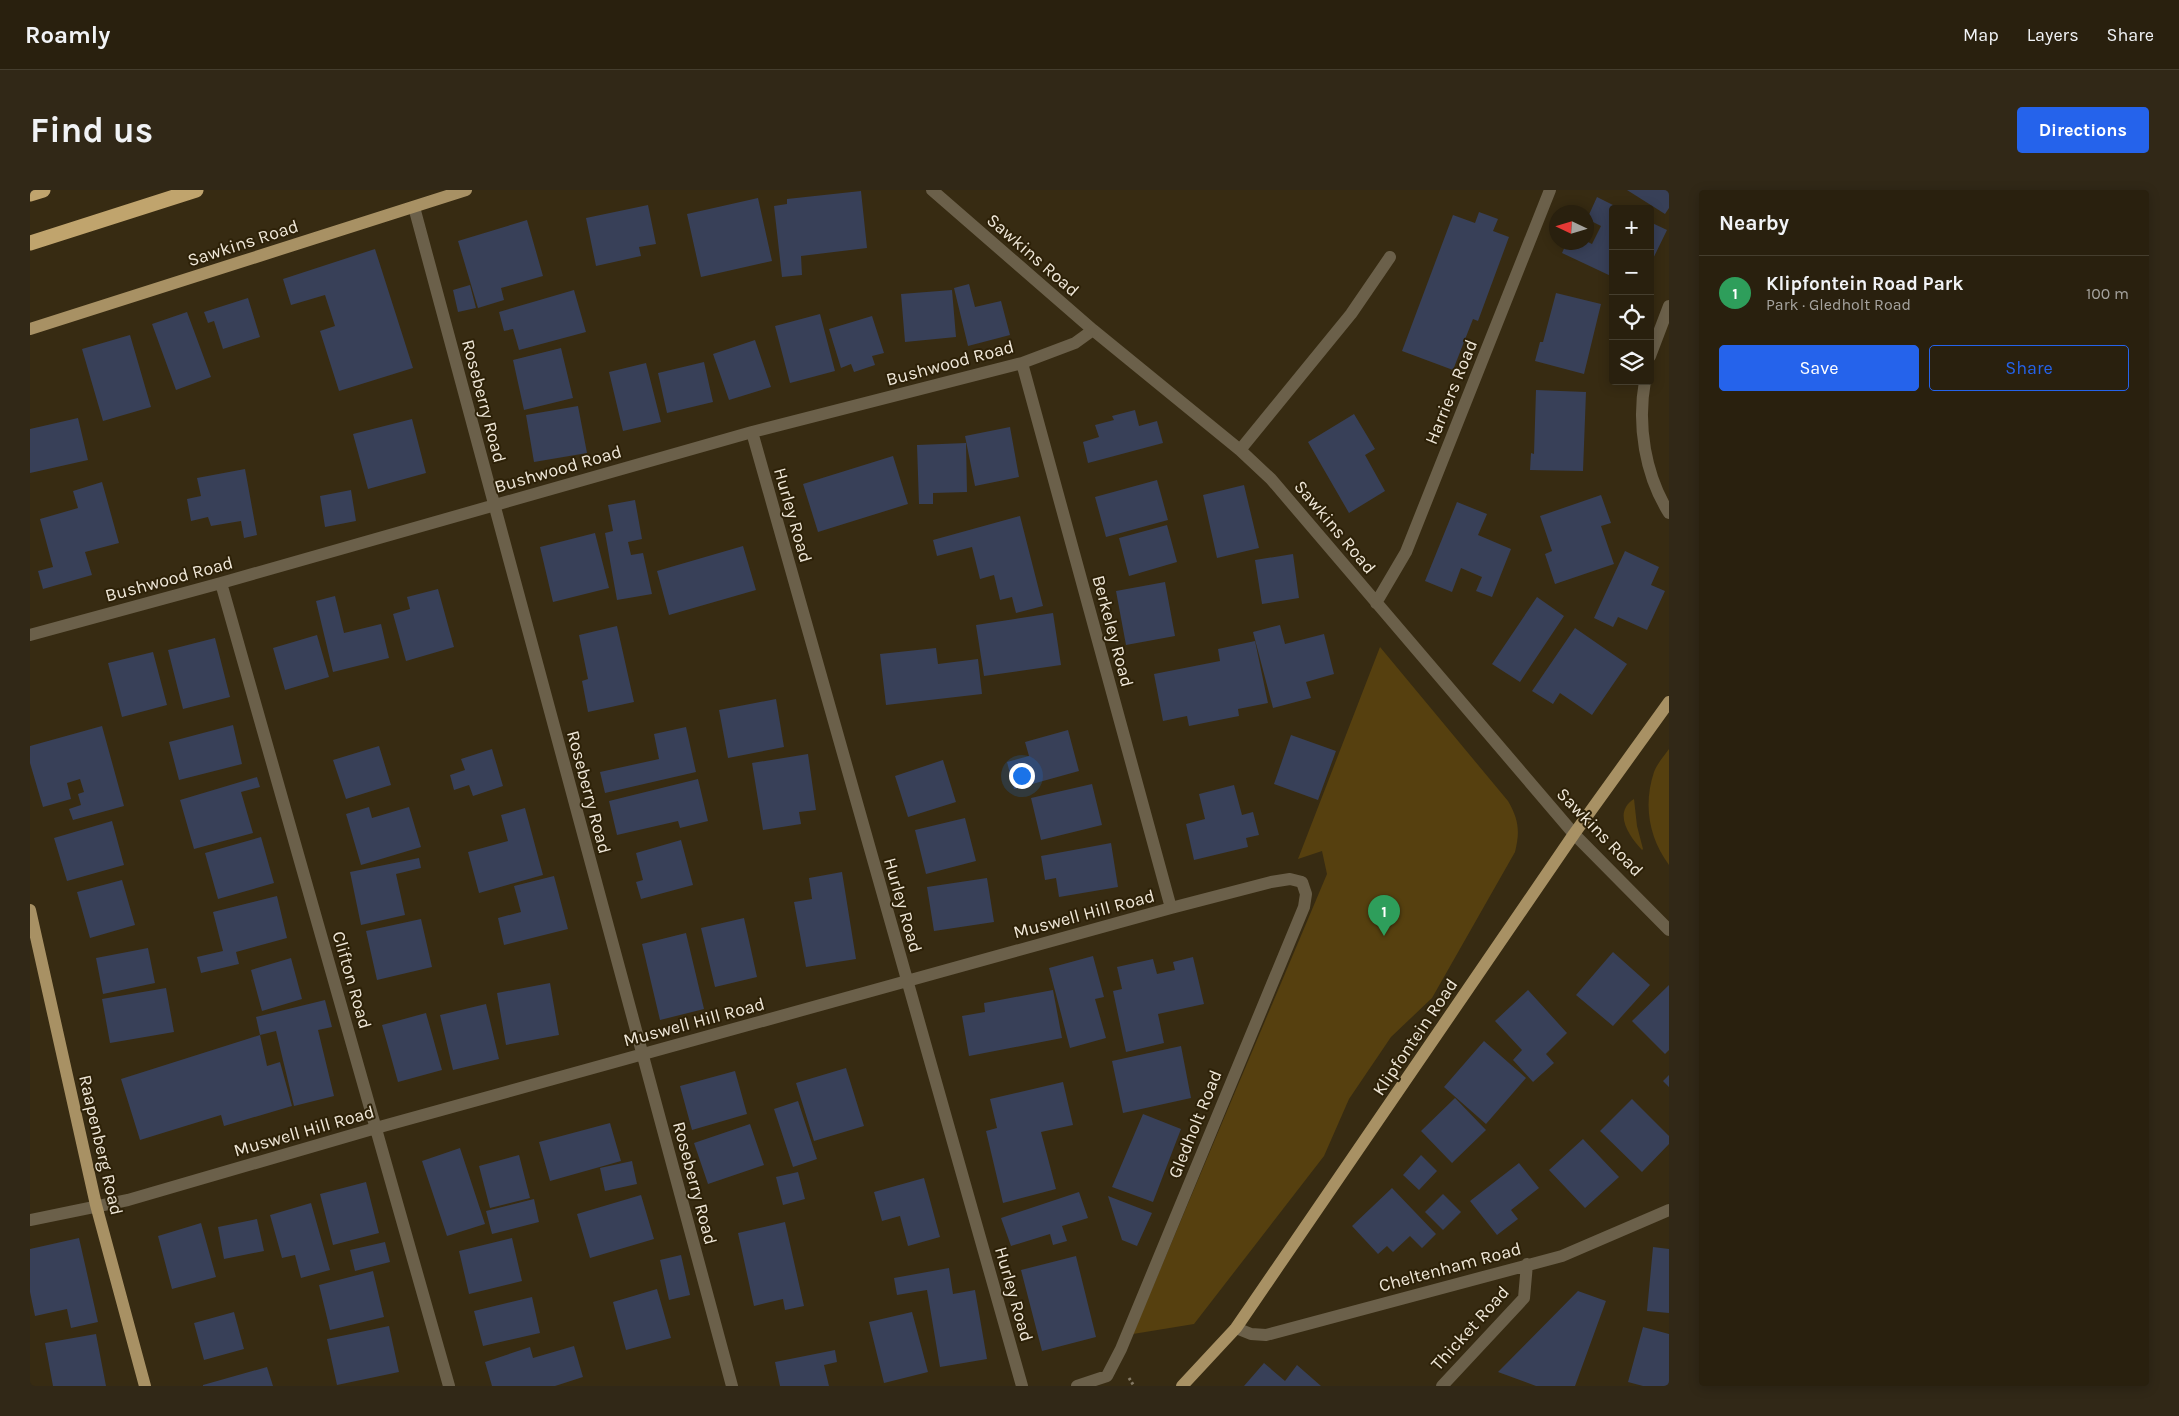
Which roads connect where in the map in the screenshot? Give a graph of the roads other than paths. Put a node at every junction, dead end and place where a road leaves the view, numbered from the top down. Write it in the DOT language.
graph roads {
  1 [pos="43,190"];
  2 [pos="196,190"];
  3 [pos="466,190"];
  4 [pos="932,190"];
  5 [pos="1550,190"];
  6 [pos="30,194"];
  7 [pos="414,207"];
  8 [pos="30,243"];
  9 [pos="1390,257"];
  10 [pos="1669,306"];
  11 [pos="30,329"];
  12 [pos="1092,330"];
  13 [pos="1654,345"];
  14 [pos="1022,363"];
  15 [pos="1644,385"];
  16 [pos="752,432"];
  17 [pos="1240,450"];
  18 [pos="494,505"];
  19 [pos="1669,513"];
  20 [pos="221,583"];
  21 [pos="1376,603"];
  22 [pos="30,634"];
  23 [pos="1669,702"];
  24 [pos="1574,834"];
  25 [pos="1302,882"];
  26 [pos="1171,908"];
  27 [pos="30,910"];
  28 [pos="1669,930"];
  29 [pos="906,981"];
  30 [pos="642,1054"];
  31 [pos="376,1128"];
  32 [pos="96,1205"];
  33 [pos="1669,1210"];
  34 [pos="30,1220"];
  35 [pos="1527,1264"];
  36 [pos="1236,1328"];
  37 [pos="145,1386"];
  38 [pos="449,1386"];
  39 [pos="732,1386"];
  40 [pos="1022,1386"];
  41 [pos="1077,1386"];
  42 [pos="1182,1386"];
  43 [pos="1442,1386"];
  1 -- 6 [label="highway"];
  2 -- 8 [label="highway"];
  3 -- 7 [label="main road, Sawkins Road"];
  4 -- 12 [label="street, Sawkins Road"];
  5 -- 21 [label="street, Harriers Road"];
  7 -- 11 [label="main road, Sawkins Road"];
  7 -- 18 [label="street, Roseberry Road"];
  9 -- 17 [label="street"];
  10 -- 13 [label="street"];
  12 -- 14 [label="street, Bushwood Road"];
  12 -- 17 [label="street, Sawkins Road"];
  14 -- 16 [label="street, Bushwood Road"];
  14 -- 26 [label="street, Berkeley Road"];
  15 -- 19 [label="street"];
  16 -- 18 [label="street, Bushwood Road"];
  16 -- 29 [label="street, Hurley Road"];
  17 -- 21 [label="street, Sawkins Road"];
  18 -- 20 [label="street, Bushwood Road"];
  18 -- 30 [label="street, Roseberry Road"];
  20 -- 22 [label="street, Bushwood Road"];
  20 -- 31 [label="street, Clifton Road"];
  21 -- 24 [label="street, Sawkins Road"];
  23 -- 24 [label="main road, Klipfontein Road"];
  24 -- 28 [label="street, Sawkins Road"];
  24 -- 36 [label="main road, Klipfontein Road"];
  25 -- 26 [label="street, Muswell Hill Road"];
  25 -- 41 [label="street, Gledholt Road"];
  26 -- 29 [label="street, Muswell Hill Road"];
  27 -- 32 [label="main road, Raapenberg Road"];
  29 -- 30 [label="street, Muswell Hill Road"];
  29 -- 40 [label="street, Hurley Road"];
  30 -- 31 [label="street, Muswell Hill Road"];
  30 -- 39 [label="street, Roseberry Road"];
  31 -- 32 [label="street, Muswell Hill Road"];
  31 -- 38 [label="street, Clifton Road"];
  32 -- 34 [label="street, Muswell Hill Road"];
  32 -- 37 [label="main road, Raapenberg Road"];
  33 -- 35 [label="street, Cheltenham Road"];
  35 -- 36 [label="street, Cheltenham Road"];
  35 -- 43 [label="street, Thicket Road"];
  36 -- 42 [label="main road, Klipfontein Road"];
}
